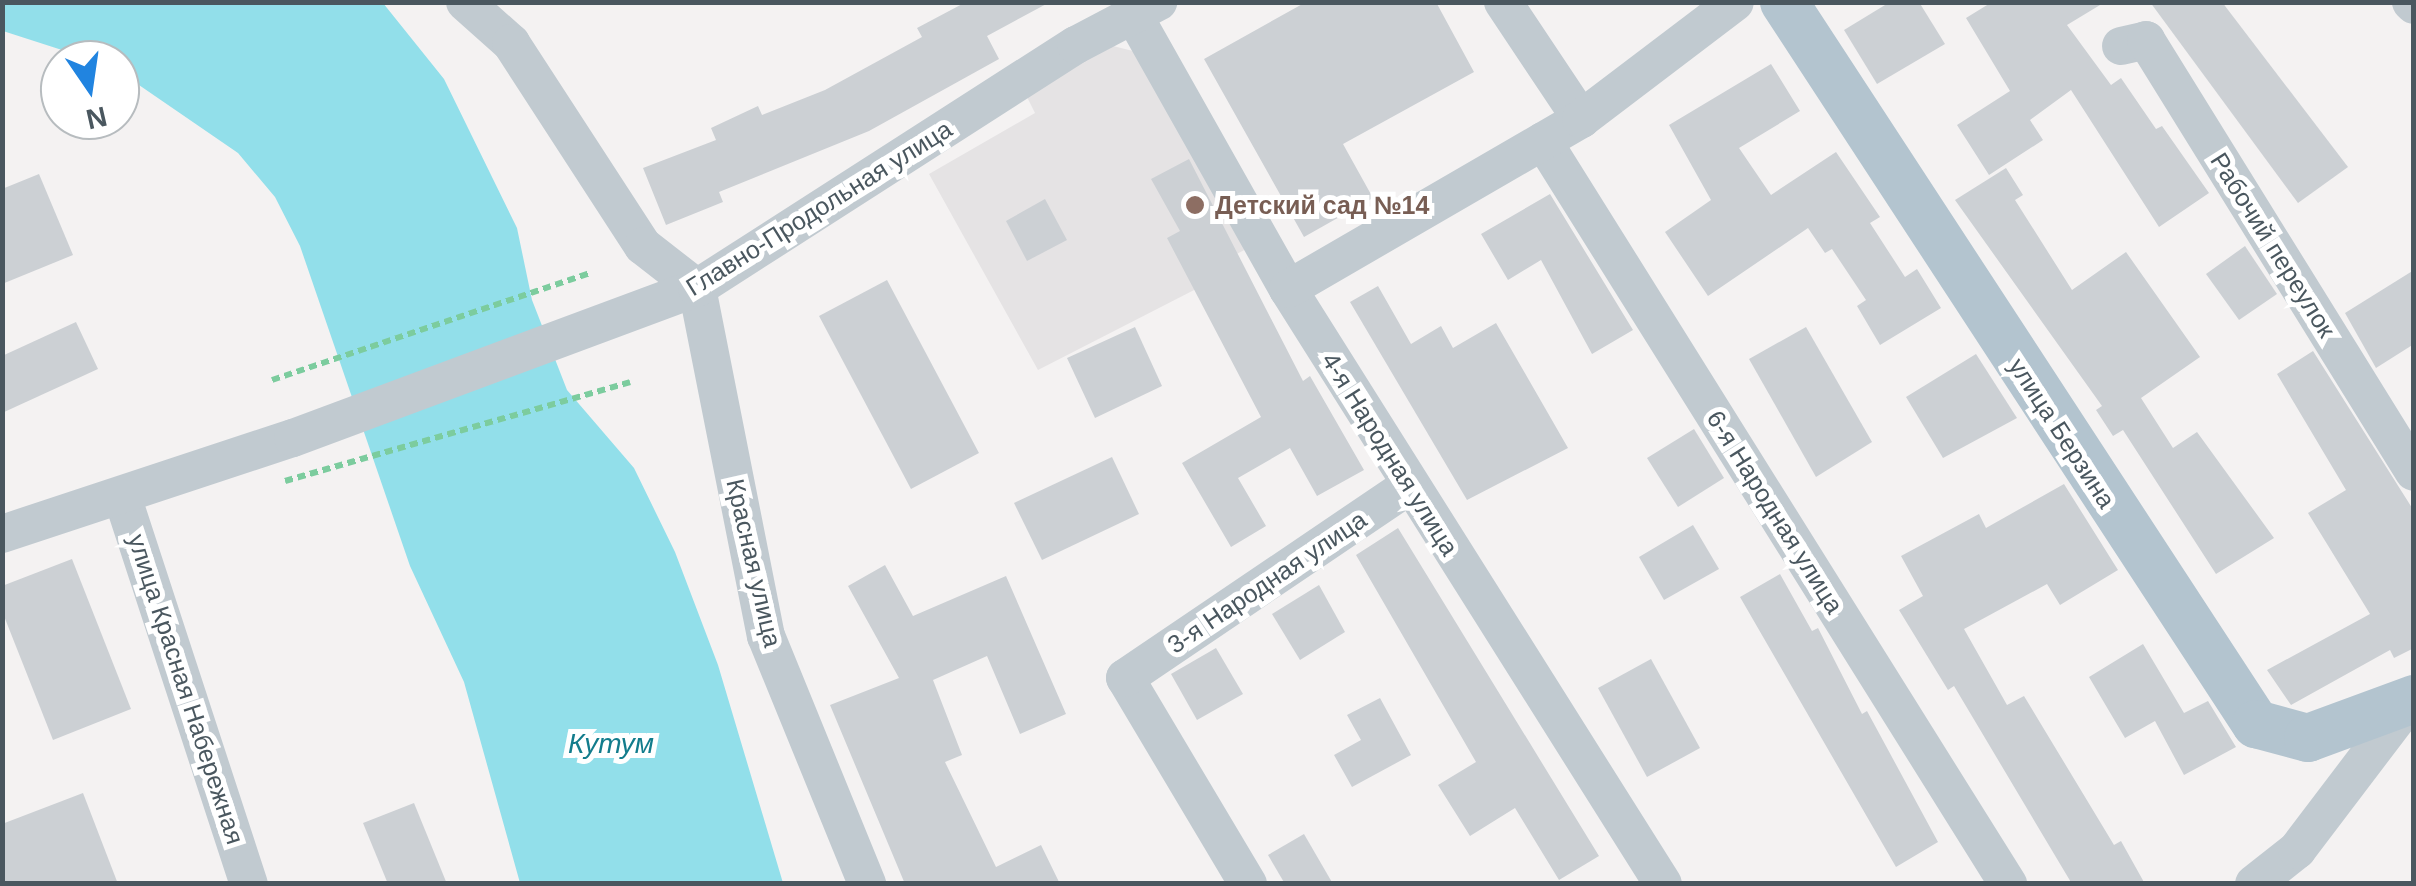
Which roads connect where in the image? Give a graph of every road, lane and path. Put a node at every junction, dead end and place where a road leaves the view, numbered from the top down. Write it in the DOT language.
graph roads {
  1 [pos="465,2"];
  2 [pos="1504,2"];
  3 [pos="1735,2"];
  4 [pos="1784,2"];
  5 [pos="1146,8"];
  6 [pos="2121,46"];
  7 [pos="1581,119"];
  8 [pos="1543,140"];
  9 [pos="590,273"];
  10 [pos="696,288"];
  11 [pos="1288,289"];
  12 [pos="272,380"];
  13 [pos="630,382"];
  14 [pos="361,462"];
  15 [pos="2414,472"];
  16 [pos="1408,486"];
  17 [pos="122,496"];
  18 [pos="2,534"];
  19 [pos="2412,700"];
  20 [pos="249,884"];
  21 [pos="867,884"];
  22 [pos="1248,884"];
  23 [pos="1664,884"];
  24 [pos="2008,884"];
  25 [pos="2254,884"];
  1 -- 10 [label="street"];
  2 -- 7 [label="street"];
  3 -- 7 [label="street"];
  4 -- 19 [label="main road, улица Берзина"];
  5 -- 10 [label="street, Главно-Продольная улица"];
  5 -- 11 [label="street, 4-я Народная улица"];
  6 -- 15 [label="street, Рабочий переулок"];
  7 -- 8 [label="street"];
  8 -- 11 [label="street"];
  8 -- 24 [label="street, 6-я Народная улица"];
  9 -- 12 [label="path"];
  10 -- 17 [label="street, Главно-Продольная улица"];
  10 -- 21 [label="street, Красная улица"];
  11 -- 16 [label="street, 4-я Народная улица"];
  13 -- 14 [label="path"];
  16 -- 22 [label="street, 3-я Народная улица"];
  16 -- 23 [label="street, 4-я Народная улица"];
  17 -- 18 [label="street"];
  17 -- 20 [label="street, улица Красная Набережная"];
  19 -- 25 [label="street"];
}
